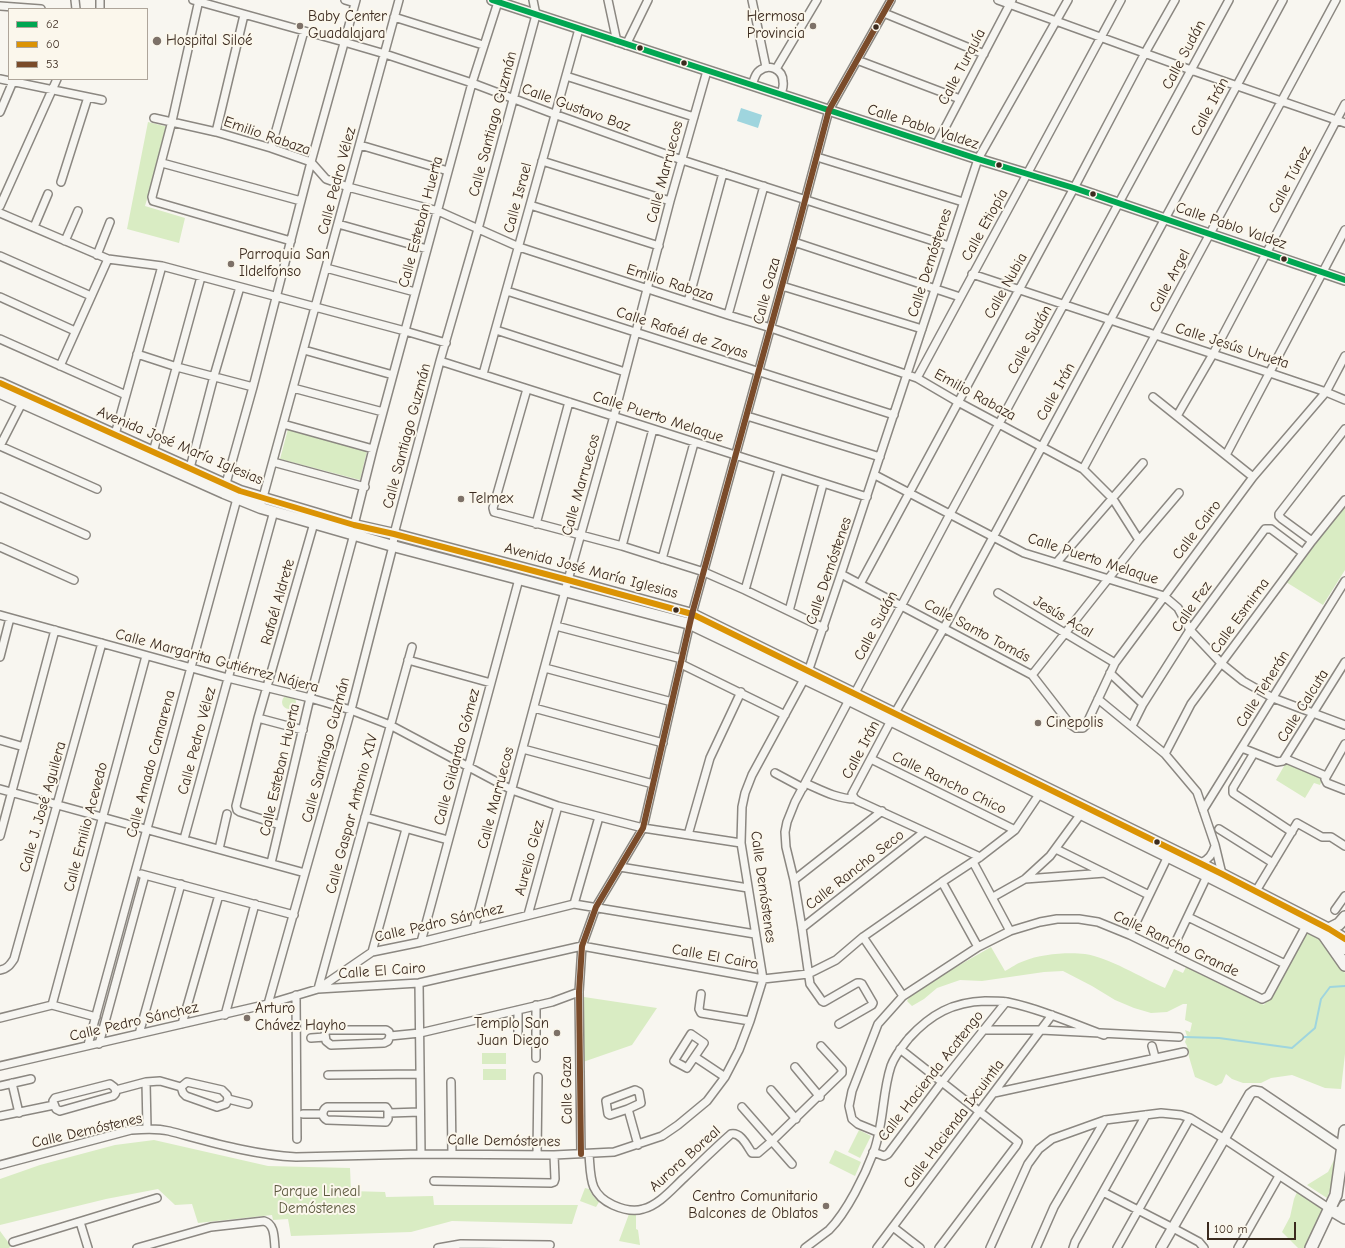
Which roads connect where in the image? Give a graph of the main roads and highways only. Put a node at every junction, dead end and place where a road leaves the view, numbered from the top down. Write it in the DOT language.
graph roads {
  1 [pos="0,383"];
  2 [pos="0,393"];
  3 [pos="114,440"];
  4 [pos="152,456"];
  5 [pos="225,489"];
  6 [pos="262,503"];
  7 [pos="354,530"];
  8 [pos="691,619"];
  9 [pos="1170,853"];
  10 [pos="1230,883"];
  11 [pos="1340,914"];
  12 [pos="1326,932"];
  13 [pos="1345,939"];
  14 [pos="1345,949"];
  15 [pos="1345,965"];
  16 [pos="1345,1131"];
  17 [pos="1340,1212"];
  18 [pos="1311,1248"];
  1 -- 3 [label="main road, Avenida José María Iglesias"];
  2 -- 3 [label="main road, Avenida José María Iglesias"];
  3 -- 4 [label="main road, Avenida José María Iglesias"];
  4 -- 5 [label="main road, Avenida José María Iglesias"];
  4 -- 5 [label="main road, Avenida José María Iglesias"];
  5 -- 6 [label="main road, Avenida José María Iglesias"];
  6 -- 7 [label="main road, Avenida José María Iglesias"];
  6 -- 7 [label="main road, Avenida José María Iglesias"];
  7 -- 8 [label="main road, Avenida José María Iglesias"];
  7 -- 8 [label="main road, Avenida José María Iglesias"];
  8 -- 9 [label="main road, Avenida José María Iglesias"];
  9 -- 10 [label="main road, Avenida José María Iglesias"];
  9 -- 10 [label="main road, Avenida José María Iglesias"];
  10 -- 12 [label="main road, Avenida José María Iglesias"];
  10 -- 12 [label="main road, Avenida José María Iglesias"];
  11 -- 12 [label="main road"];
  12 -- 13 [label="main road, Avenida José María Iglesias"];
  12 -- 14 [label="main road, Avenida José María Iglesias"];
  12 -- 15 [label="main road"];
  16 -- 17 [label="main road"];
  17 -- 18 [label="main road"];
}
